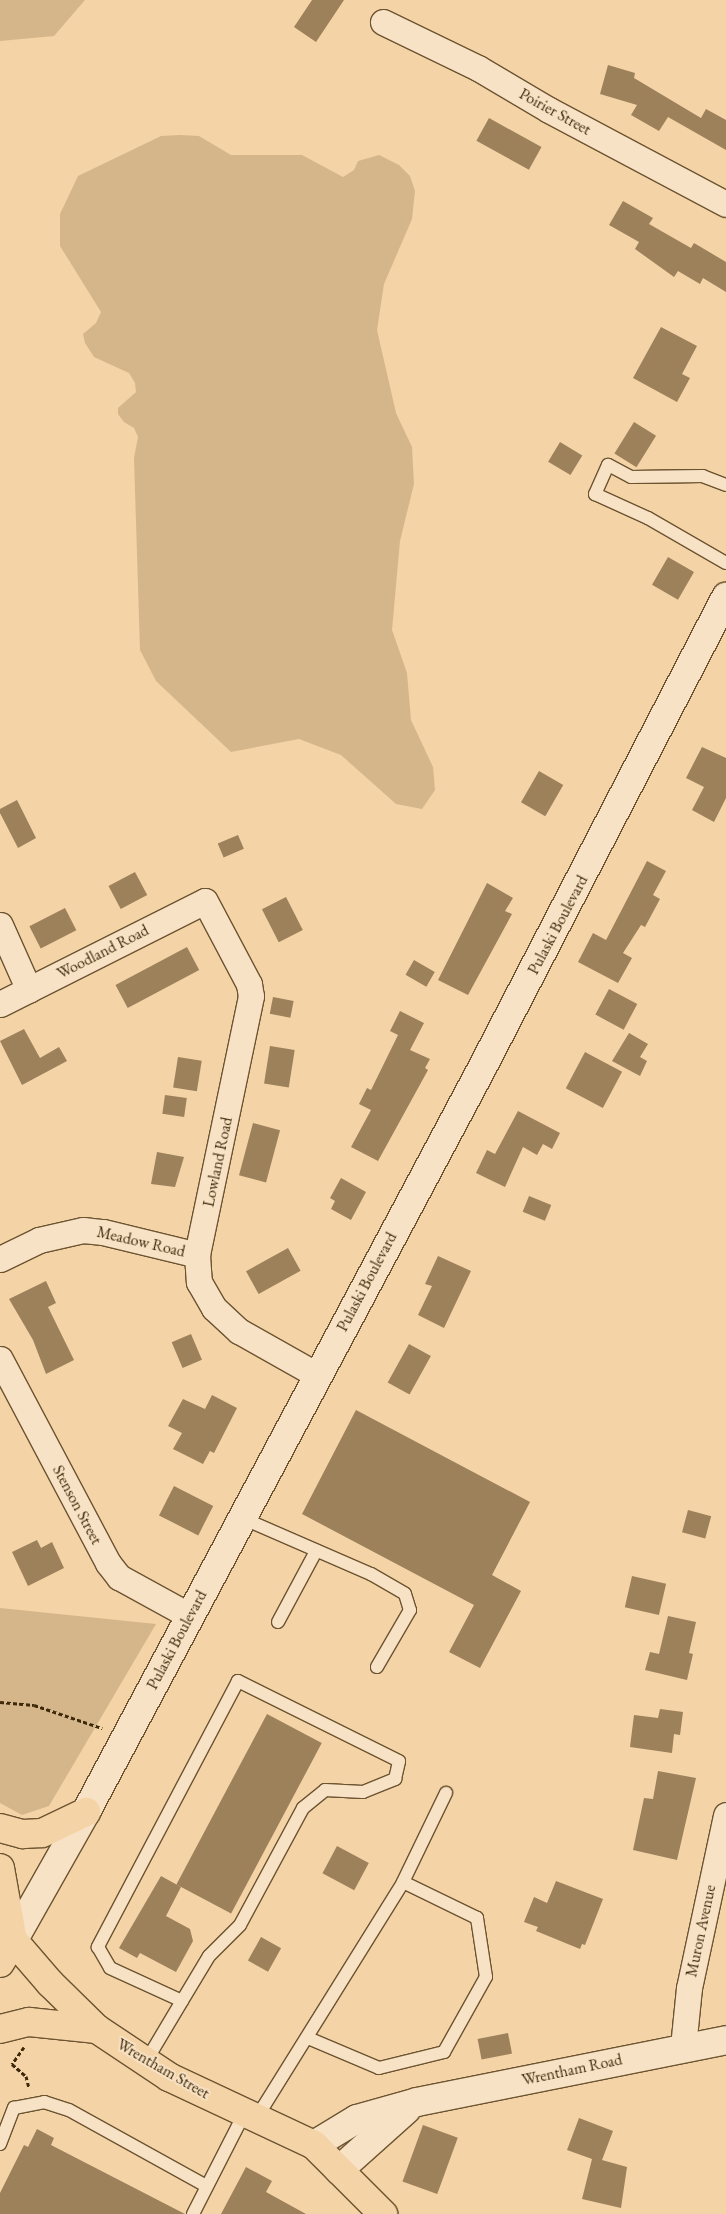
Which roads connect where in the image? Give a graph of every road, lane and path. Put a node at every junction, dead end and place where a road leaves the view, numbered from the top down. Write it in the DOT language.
graph roads {
  1 [pos="383,22"];
  2 [pos="726,204"];
  3 [pos="726,485"];
  4 [pos="726,563"];
  5 [pos="726,597"];
  6 [pos="205,901"];
  7 [pos="0,925"];
  8 [pos="29,990"];
  9 [pos="0,1004"];
  10 [pos="197,1255"];
  11 [pos="0,1259"];
  12 [pos="0,1359"];
  13 [pos="317,1375"];
  14 [pos="242,1518"];
  15 [pos="316,1551"];
  16 [pos="190,1616"];
  17 [pos="278,1622"];
  18 [pos="377,1667"];
  19 [pos="0,1702"];
  20 [pos="102,1728"];
  21 [pos="446,1793"];
  22 [pos="86,1812"];
  23 [pos="726,1816"];
  24 [pos="0,1828"];
  25 [pos="0,1868"];
  26 [pos="404,1882"];
  27 [pos="4,1943"];
  28 [pos="182,2002"];
  29 [pos="0,2029"];
  30 [pos="97,2030"];
  31 [pos="308,2038"];
  32 [pos="25,2039"];
  33 [pos="726,2040"];
  34 [pos="683,2047"];
  35 [pos="145,2063"];
  36 [pos="418,2102"];
  37 [pos="32,2104"];
  38 [pos="251,2115"];
  39 [pos="0,2144"];
  40 [pos="314,2145"];
  41 [pos="339,2170"];
  42 [pos="206,2186"];
  43 [pos="194,2214"];
  44 [pos="382,2214"];
  1 -- 2 [label="street, Poirier Street"];
  3 -- 4 [label="lane"];
  5 -- 13 [label="main road, Pulaski Boulevard"];
  6 -- 8 [label="street, Woodland Road"];
  6 -- 10 [label="street, Lowland Road"];
  7 -- 8 [label="street"];
  8 -- 9 [label="street, Woodland Road"];
  10 -- 11 [label="street, Meadow Road"];
  10 -- 13 [label="street, Lowland Road"];
  12 -- 16 [label="street, Stenson Street"];
  13 -- 14 [label="main road, Pulaski Boulevard"];
  14 -- 15 [label="lane"];
  14 -- 16 [label="main road, Pulaski Boulevard"];
  15 -- 17 [label="lane"];
  15 -- 18 [label="lane"];
  16 -- 22 [label="main road, Pulaski Boulevard"];
  19 -- 20 [label="path"];
  21 -- 26 [label="lane"];
  22 -- 24 [label="main road"];
  22 -- 27 [label="main road, Pulaski Boulevard"];
  23 -- 34 [label="street, Muron Avenue"];
  25 -- 27 [label="main road"];
  26 -- 31 [label="lane"];
  26 -- 31 [label="lane"];
  27 -- 30 [label="main road, Wrentham Street"];
  28 -- 28 [label="lane"];
  28 -- 35 [label="lane"];
  29 -- 30 [label="main road"];
  30 -- 35 [label="main road, Wrentham Street"];
  31 -- 38 [label="lane"];
  32 -- 37 [label="path"];
  33 -- 34 [label="main road, Wrentham Road"];
  34 -- 36 [label="main road, Wrentham Road"];
  35 -- 38 [label="main road, Wrentham Street"];
  36 -- 40 [label="main road, Wrentham Road"];
  36 -- 41 [label="main road, Wrentham Road"];
  37 -- 39 [label="lane"];
  37 -- 42 [label="lane"];
  38 -- 40 [label="main road, Wrentham Street"];
  38 -- 42 [label="lane"];
  40 -- 41 [label="main road, Wrentham Street"];
  41 -- 44 [label="main road, Wrentham Street"];
  42 -- 43 [label="lane"];
}
